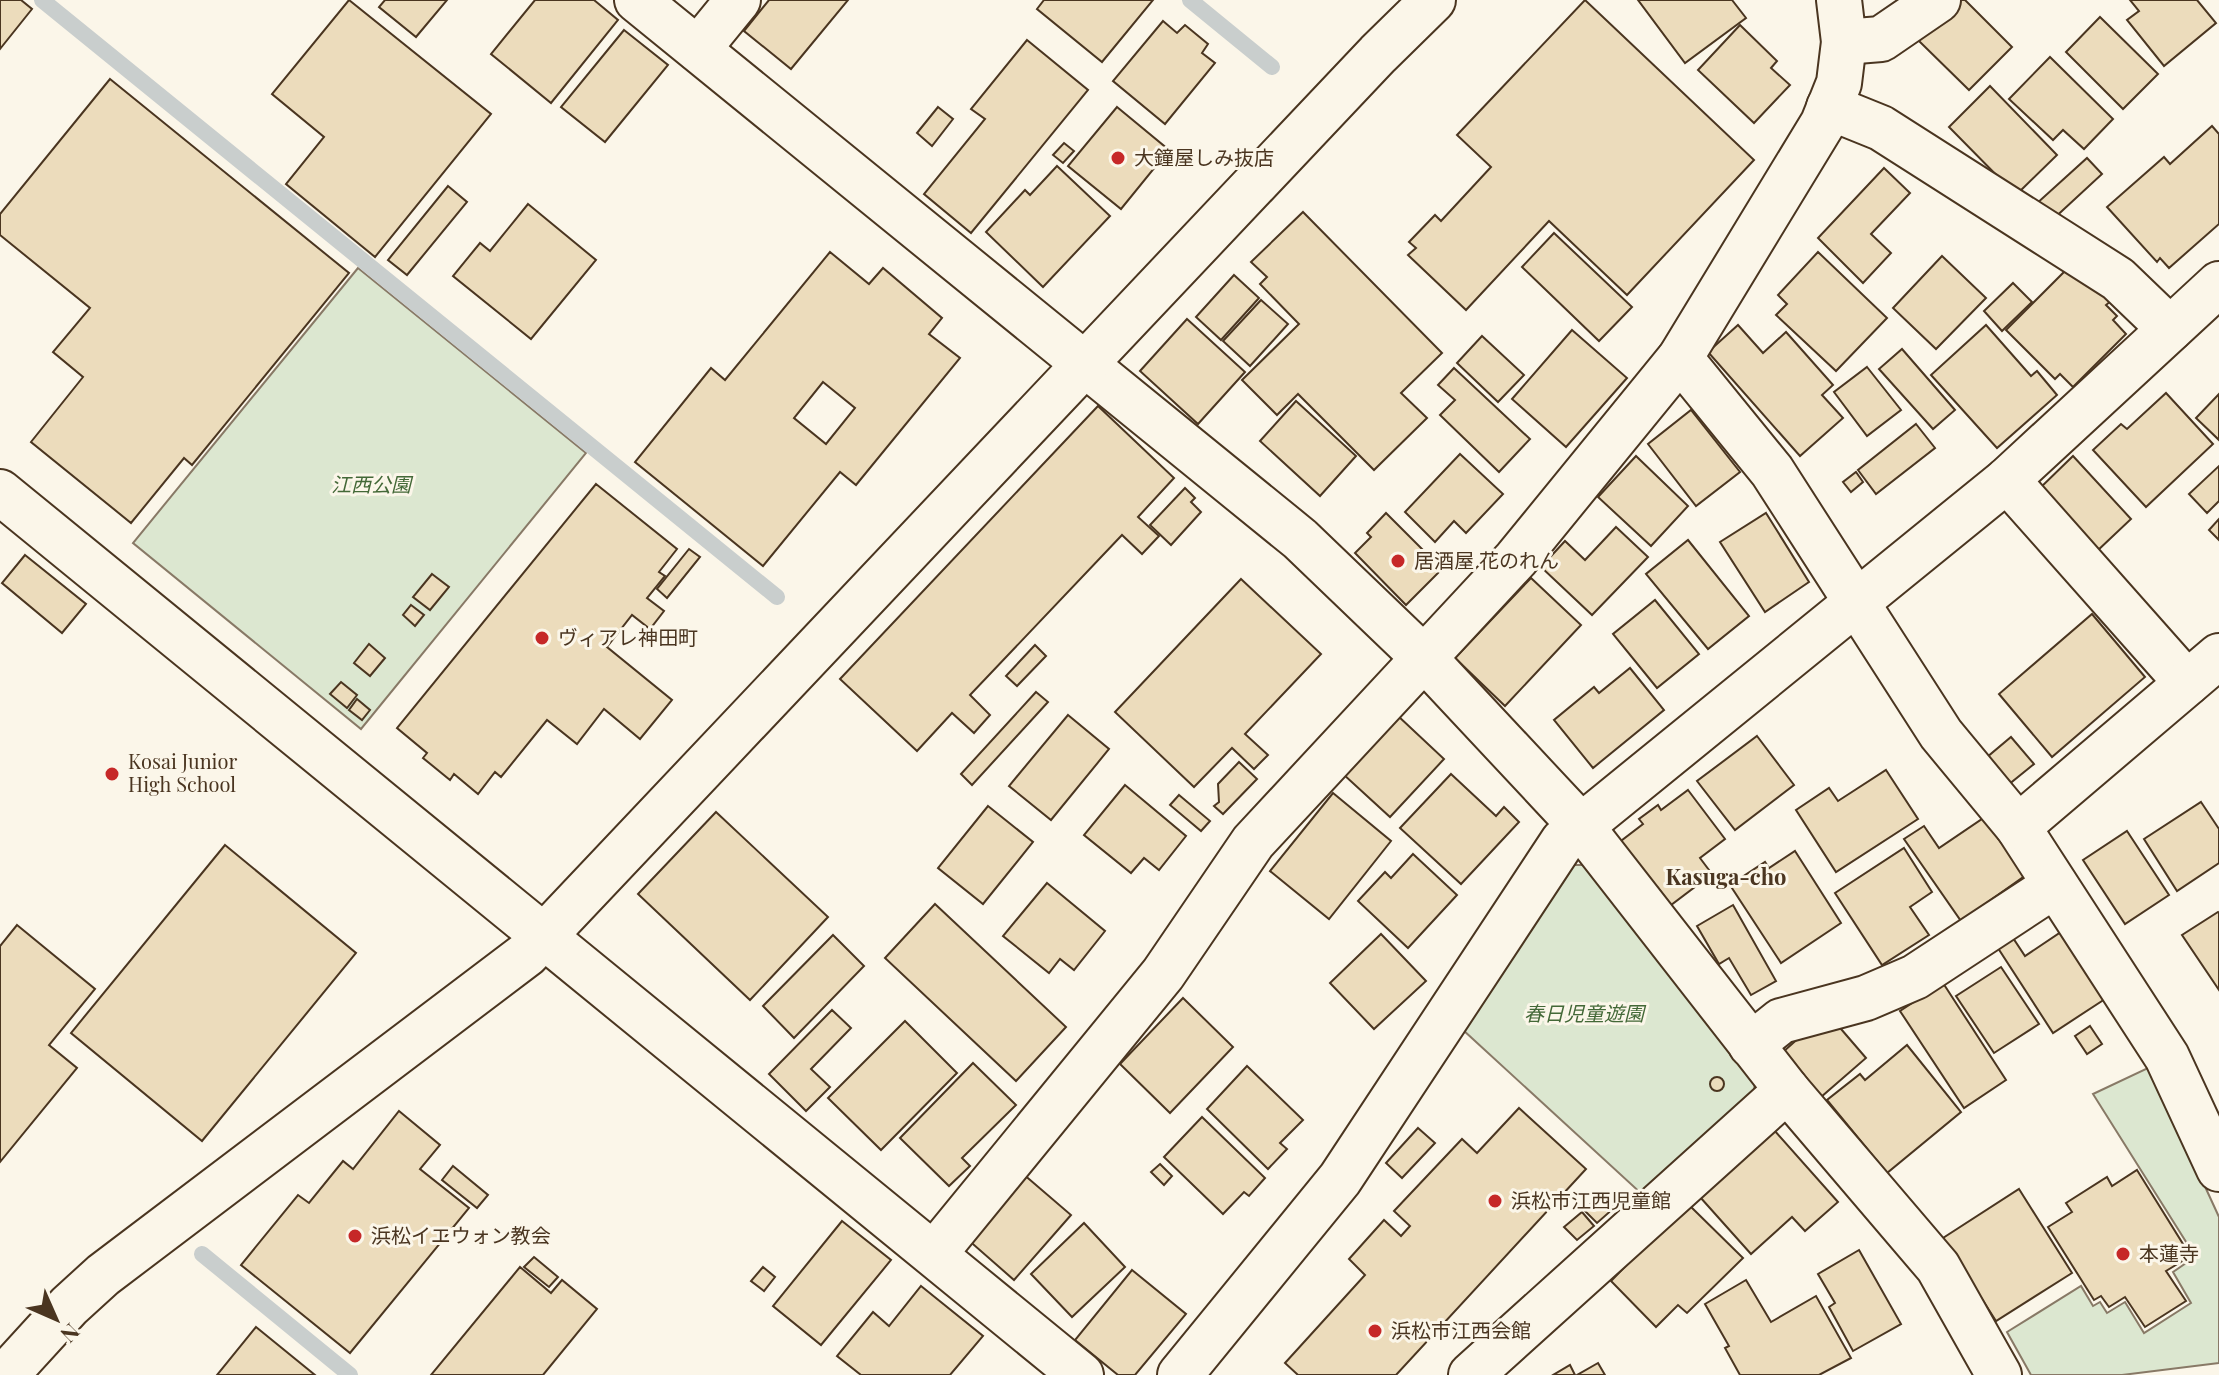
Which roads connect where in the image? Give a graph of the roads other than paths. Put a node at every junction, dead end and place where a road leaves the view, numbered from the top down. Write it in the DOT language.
graph roads {
  1 [pos="637,0"];
  2 [pos="738,0"];
  3 [pos="1433,0"];
  4 [pos="1938,0"];
  5 [pos="1841,21"];
  6 [pos="698,49"];
  7 [pos="1829,107"];
  8 [pos="2219,284"];
  9 [pos="2170,329"];
  10 [pos="1680,358"];
  11 [pos="1085,364"];
  12 [pos="2007,480"];
  13 [pos="0,492"];
  14 [pos="1856,602"];
  15 [pos="1424,658"];
  16 [pos="2203,669"];
  17 [pos="1581,826"];
  18 [pos="2018,827"];
  19 [pos="2055,885"];
  20 [pos="544,936"];
  21 [pos="1751,1045"];
  22 [pos="1787,1090"];
  23 [pos="2219,1169"];
  24 [pos="934,1254"];
  25 [pos="6,1375"];
  26 [pos="1081,1375"];
  27 [pos="1180,1375"];
  28 [pos="1471,1375"];
  29 [pos="1999,1375"];
  1 -- 6 [label="street"];
  2 -- 6 [label="street"];
  3 -- 11 [label="street"];
  4 -- 5 [label="street"];
  5 -- 7 [label="street"];
  6 -- 11 [label="street"];
  7 -- 9 [label="street"];
  7 -- 10 [label="street"];
  8 -- 9 [label="street"];
  9 -- 12 [label="street"];
  10 -- 14 [label="street"];
  10 -- 15 [label="street"];
  11 -- 15 [label="street"];
  11 -- 20 [label="street"];
  12 -- 14 [label="street"];
  12 -- 16 [label="street"];
  13 -- 20 [label="street"];
  14 -- 17 [label="street"];
  14 -- 18 [label="street"];
  15 -- 17 [label="street"];
  15 -- 24 [label="street"];
  16 -- 18 [label="street"];
  17 -- 21 [label="street"];
  17 -- 27 [label="street"];
  18 -- 19 [label="street"];
  19 -- 21 [label="street"];
  19 -- 23 [label="street"];
  20 -- 24 [label="street"];
  20 -- 25 [label="street"];
  21 -- 22 [label="street"];
  22 -- 28 [label="street"];
  22 -- 29 [label="street"];
  24 -- 26 [label="street"];
}
